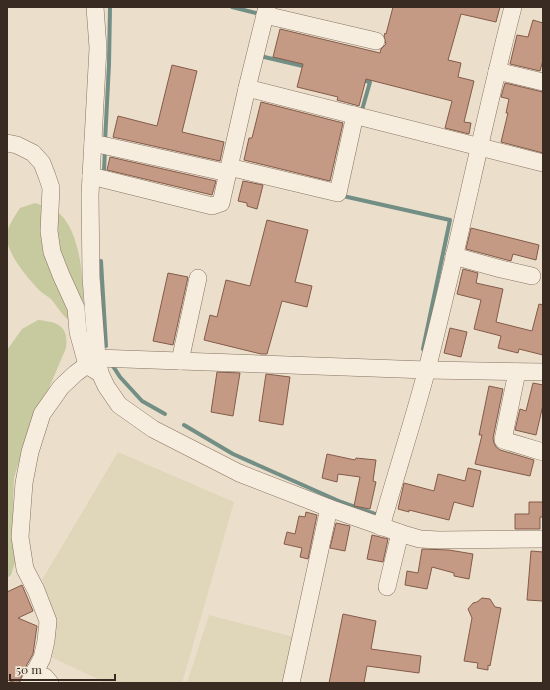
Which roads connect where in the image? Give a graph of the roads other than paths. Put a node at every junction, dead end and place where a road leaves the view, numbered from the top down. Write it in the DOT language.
graph roads {
  1 [pos="95,7"];
  2 [pos="513,7"];
  3 [pos="266,11"];
  4 [pos="376,41"];
  5 [pos="497,70"];
  6 [pos="543,82"];
  7 [pos="247,88"];
  8 [pos="355,115"];
  9 [pos="7,143"];
  10 [pos="93,143"];
  11 [pos="480,146"];
  12 [pos="543,163"];
  13 [pos="229,170"];
  14 [pos="91,176"];
  15 [pos="454,256"];
  16 [pos="532,276"];
  17 [pos="198,278"];
  18 [pos="180,361"];
  19 [pos="94,366"];
  20 [pos="427,370"];
  21 [pos="517,372"];
  22 [pos="543,372"];
  23 [pos="543,452"];
  24 [pos="329,508"];
  25 [pos="381,526"];
  26 [pos="400,533"];
  27 [pos="543,539"];
  28 [pos="388,588"];
  29 [pos="31,678"];
  30 [pos="50,683"];
  31 [pos="291,683"];
  1 -- 10 [label="street"];
  2 -- 5 [label="street"];
  3 -- 4 [label="street"];
  3 -- 7 [label="street"];
  5 -- 6 [label="street"];
  5 -- 11 [label="street"];
  7 -- 8 [label="street"];
  7 -- 13 [label="street"];
  8 -- 11 [label="street"];
  8 -- 13 [label="street"];
  9 -- 19 [label="street"];
  10 -- 13 [label="street"];
  10 -- 14 [label="street"];
  11 -- 12 [label="street"];
  11 -- 15 [label="street"];
  13 -- 14 [label="street"];
  14 -- 19 [label="street"];
  15 -- 16 [label="street"];
  15 -- 20 [label="street"];
  17 -- 18 [label="street"];
  18 -- 19 [label="street"];
  18 -- 20 [label="street"];
  19 -- 24 [label="street"];
  19 -- 29 [label="street"];
  20 -- 21 [label="street"];
  20 -- 25 [label="street"];
  21 -- 22 [label="street"];
  21 -- 23 [label="street"];
  24 -- 25 [label="street"];
  24 -- 31 [label="street"];
  25 -- 26 [label="street"];
  26 -- 27 [label="street"];
  26 -- 28 [label="street"];
  29 -- 30 [label="street"];
}
